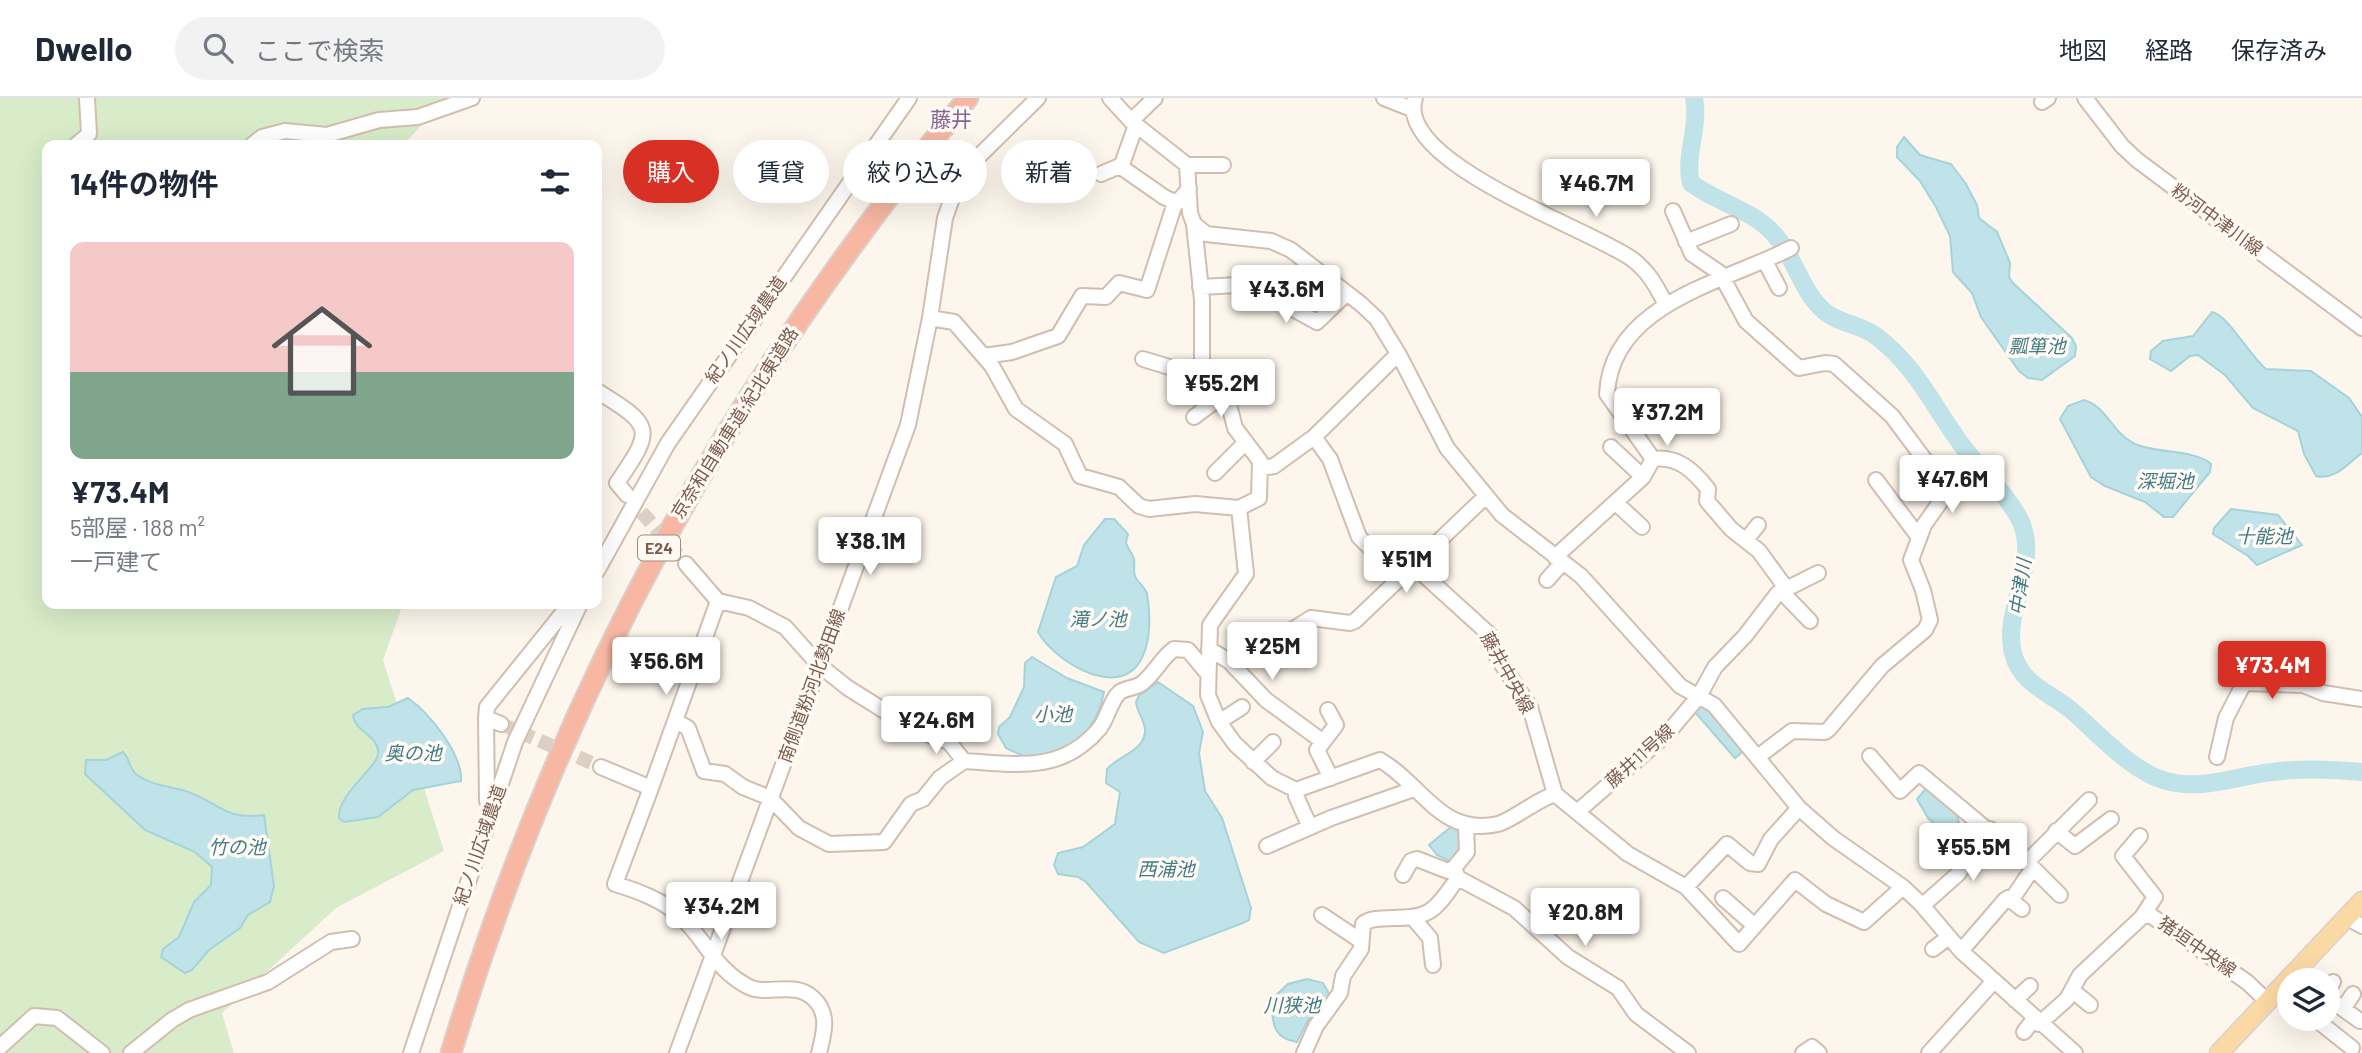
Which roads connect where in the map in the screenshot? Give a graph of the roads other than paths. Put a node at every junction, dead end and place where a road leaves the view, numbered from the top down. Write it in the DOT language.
graph roads {
  1 [pos="87,98"];
  2 [pos="472,98"];
  3 [pos="909,98"];
  4 [pos="968,98"];
  5 [pos="1038,98"];
  6 [pos="1110,98"];
  7 [pos="1155,98"];
  8 [pos="1384,98"];
  9 [pos="2085,98"];
  10 [pos="1413,104"];
  11 [pos="1134,123"];
  12 [pos="82,140"];
  13 [pos="258,140"];
  14 [pos="1187,164"];
  15 [pos="1122,165"];
  16 [pos="1223,165"];
  17 [pos="1101,174"];
  18 [pos="1189,189"];
  19 [pos="1177,203"];
  20 [pos="1673,211"];
  21 [pos="1194,224"];
  22 [pos="1731,224"];
  23 [pos="1686,243"];
  24 [pos="1791,248"];
  25 [pos="1767,261"];
  26 [pos="1726,279"];
  27 [pos="1200,287"];
  28 [pos="1779,288"];
  29 [pos="1347,293"];
  30 [pos="1669,302"];
  31 [pos="930,318"];
  32 [pos="2362,328"];
  33 [pos="1398,354"];
  34 [pos="984,356"];
  35 [pos="1143,359"];
  36 [pos="1203,366"];
  37 [pos="1226,393"];
  38 [pos="602,394"];
  39 [pos="1195,417"];
  40 [pos="1314,437"];
  41 [pos="1246,442"];
  42 [pos="1611,447"];
  43 [pos="1653,459"];
  44 [pos="1261,468"];
  45 [pos="1215,473"];
  46 [pos="1967,476"];
  47 [pos="1643,477"];
  48 [pos="1876,480"];
  49 [pos="1948,491"];
  50 [pos="627,495"];
  51 [pos="1486,496"];
  52 [pos="1616,503"];
  53 [pos="1239,508"];
  54 [pos="1758,525"];
  55 [pos="1642,527"];
  56 [pos="1918,536"];
  57 [pos="1721,539"];
  58 [pos="1745,539"];
  59 [pos="1558,560"];
  60 [pos="602,562"];
  61 [pos="685,564"];
  62 [pos="1412,565"];
  63 [pos="1818,573"];
  64 [pos="1547,580"];
  65 [pos="1783,590"];
  66 [pos="718,601"];
  67 [pos="566,609"];
  68 [pos="578,609"];
  69 [pos="1810,621"];
  70 [pos="1292,630"];
  71 [pos="1209,649"];
  72 [pos="819,664"];
  73 [pos="1208,674"];
  74 [pos="1699,696"];
  75 [pos="2362,699"];
  76 [pos="1242,707"];
  77 [pos="1328,710"];
  78 [pos="486,718"];
  79 [pos="676,721"];
  80 [pos="1219,722"];
  81 [pos="501,724"];
  82 [pos="1322,741"];
  83 [pos="1273,743"];
  84 [pos="1759,756"];
  85 [pos="1870,756"];
  86 [pos="2217,757"];
  87 [pos="964,761"];
  88 [pos="1254,762"];
  89 [pos="601,767"];
  90 [pos="1331,778"];
  91 [pos="651,788"];
  92 [pos="1414,789"];
  93 [pos="1555,793"];
  94 [pos="1296,796"];
  95 [pos="770,798"];
  96 [pos="2089,800"];
  97 [pos="492,807"];
  98 [pos="1799,808"];
  99 [pos="1577,813"];
  100 [pos="2110,819"];
  101 [pos="1466,825"];
  102 [pos="1310,827"];
  103 [pos="1990,829"];
  104 [pos="2056,831"];
  105 [pos="2140,836"];
  106 [pos="1267,846"];
  107 [pos="2031,865"];
  108 [pos="1456,873"];
  109 [pos="1403,875"];
  110 [pos="1686,887"];
  111 [pos="1903,887"];
  112 [pos="2060,895"];
  113 [pos="1723,898"];
  114 [pos="2008,898"];
  115 [pos="2362,901"];
  116 [pos="1923,905"];
  117 [pos="2022,909"];
  118 [pos="1322,915"];
  119 [pos="2141,917"];
  120 [pos="1413,918"];
  121 [pos="2346,918"];
  122 [pos="1755,926"];
  123 [pos="2362,926"];
  124 [pos="1949,937"];
  125 [pos="352,939"];
  126 [pos="1361,941"];
  127 [pos="1933,948"];
  128 [pos="1961,951"];
  129 [pos="712,959"];
  130 [pos="1433,965"];
  131 [pos="2304,968"];
  132 [pos="1994,981"];
  133 [pos="2030,986"];
  134 [pos="2073,991"];
  135 [pos="2353,994"];
  136 [pos="2277,997"];
  137 [pos="2277,999"];
  138 [pos="2015,1000"];
  139 [pos="2090,1005"];
  140 [pos="2340,1007"];
  141 [pos="2343,1009"];
  142 [pos="2036,1021"];
  143 [pos="2360,1021"];
  144 [pos="2330,1031"];
  145 [pos="2024,1032"];
  146 [pos="0,1048"];
  147 [pos="2352,1048"];
  148 [pos="102,1053"];
  149 [pos="131,1053"];
  150 [pos="411,1053"];
  151 [pos="451,1053"];
  152 [pos="677,1053"];
  153 [pos="820,1053"];
  154 [pos="1304,1053"];
  155 [pos="1688,1053"];
  156 [pos="1803,1053"];
  157 [pos="1819,1053"];
  158 [pos="1929,1053"];
  159 [pos="2075,1053"];
  160 [pos="2219,1053"];
  1 -- 12 [label="street"];
  2 -- 13 [label="street"];
  3 -- 60 [label="street, 紀ノ川広域農道"];
  4 -- 151 [label="highway, 京奈和自動車道;紀北東道路 / E24"];
  5 -- 31 [label="street, 南側道粉河北勢田線"];
  6 -- 11 [label="street"];
  7 -- 11 [label="street"];
  8 -- 10 [label="street"];
  9 -- 32 [label="street, 粉河中津川線"];
  10 -- 30 [label="street"];
  11 -- 14 [label="street"];
  11 -- 15 [label="street"];
  14 -- 16 [label="street"];
  14 -- 18 [label="street"];
  15 -- 17 [label="street"];
  15 -- 19 [label="street"];
  18 -- 19 [label="street"];
  18 -- 21 [label="street"];
  19 -- 34 [label="street"];
  20 -- 23 [label="street"];
  21 -- 27 [label="street"];
  21 -- 29 [label="street"];
  22 -- 23 [label="street"];
  23 -- 26 [label="street"];
  24 -- 25 [label="street"];
  25 -- 26 [label="street"];
  25 -- 28 [label="street"];
  26 -- 30 [label="street"];
  26 -- 49 [label="street"];
  27 -- 29 [label="street"];
  27 -- 36 [label="street"];
  29 -- 33 [label="street"];
  30 -- 43 [label="street"];
  31 -- 34 [label="street"];
  31 -- 72 [label="street, 南側道粉河北勢田線"];
  33 -- 40 [label="street"];
  33 -- 51 [label="street"];
  34 -- 53 [label="street"];
  35 -- 36 [label="street"];
  36 -- 37 [label="street"];
  37 -- 39 [label="street"];
  37 -- 41 [label="street"];
  38 -- 50 [label="street"];
  40 -- 44 [label="street"];
  40 -- 62 [label="street, 藤井中央線"];
  41 -- 44 [label="street"];
  41 -- 45 [label="street"];
  42 -- 47 [label="street"];
  43 -- 47 [label="street"];
  43 -- 58 [label="street"];
  44 -- 53 [label="street"];
  46 -- 49 [label="street"];
  47 -- 52 [label="street"];
  48 -- 56 [label="street"];
  49 -- 56 [label="street"];
  51 -- 59 [label="street"];
  51 -- 62 [label="street"];
  52 -- 55 [label="street"];
  52 -- 59 [label="street"];
  53 -- 71 [label="street"];
  54 -- 58 [label="street"];
  56 -- 84 [label="street"];
  57 -- 58 [label="street"];
  58 -- 65 [label="street"];
  59 -- 64 [label="street"];
  59 -- 74 [label="street"];
  61 -- 66 [label="street"];
  62 -- 70 [label="street"];
  62 -- 93 [label="street, 藤井中央線"];
  63 -- 65 [label="street"];
  65 -- 69 [label="street"];
  65 -- 74 [label="street, 藤井11号線"];
  66 -- 72 [label="street"];
  66 -- 79 [label="street"];
  67 -- 78 [label="street"];
  68 -- 97 [label="street, 紀ノ川広域農道"];
  71 -- 73 [label="street"];
  71 -- 82 [label="street"];
  72 -- 87 [label="street"];
  72 -- 95 [label="street, 南側道粉河北勢田線"];
  73 -- 80 [label="street"];
  73 -- 87 [label="street"];
  74 -- 84 [label="street"];
  74 -- 99 [label="street, 藤井11号線"];
  75 -- 86 [label="street"];
  76 -- 80 [label="street"];
  77 -- 82 [label="street"];
  78 -- 81 [label="street"];
  78 -- 97 [label="street"];
  79 -- 91 [label="street"];
  79 -- 95 [label="street"];
  80 -- 88 [label="street"];
  82 -- 90 [label="street"];
  83 -- 88 [label="street"];
  84 -- 98 [label="street"];
  85 -- 103 [label="street"];
  87 -- 95 [label="street"];
  88 -- 90 [label="street"];
  89 -- 91 [label="street"];
  90 -- 92 [label="street"];
  91 -- 129 [label="street"];
  92 -- 101 [label="street"];
  92 -- 102 [label="street"];
  93 -- 99 [label="street"];
  93 -- 101 [label="street"];
  94 -- 102 [label="street"];
  95 -- 129 [label="street, 南側道粉河北勢田線"];
  96 -- 104 [label="street"];
  97 -- 150 [label="street, 紀ノ川広域農道"];
  98 -- 110 [label="street"];
  98 -- 111 [label="street"];
  99 -- 110 [label="street"];
  100 -- 104 [label="street"];
  101 -- 108 [label="street"];
  102 -- 106 [label="street"];
  103 -- 107 [label="street"];
  103 -- 116 [label="street"];
  104 -- 107 [label="street"];
  105 -- 119 [label="street"];
  107 -- 112 [label="street"];
  107 -- 114 [label="street"];
  108 -- 109 [label="street"];
  108 -- 120 [label="street"];
  108 -- 155 [label="street"];
  110 -- 122 [label="street"];
  111 -- 116 [label="street"];
  111 -- 122 [label="street"];
  113 -- 122 [label="street"];
  114 -- 117 [label="street"];
  114 -- 128 [label="street"];
  115 -- 121 [label="main road"];
  116 -- 124 [label="street"];
  118 -- 126 [label="street"];
  119 -- 134 [label="street, 猪垣中央線"];
  119 -- 136 [label="street, 猪垣中央線"];
  120 -- 126 [label="street"];
  120 -- 130 [label="street"];
  121 -- 123 [label="street"];
  121 -- 131 [label="main road"];
  124 -- 127 [label="street"];
  124 -- 128 [label="street"];
  125 -- 149 [label="street"];
  126 -- 154 [label="street"];
  128 -- 132 [label="street"];
  129 -- 152 [label="street, 南側道粉河北勢田線"];
  129 -- 153 [label="street"];
  132 -- 138 [label="street"];
  132 -- 158 [label="street"];
  133 -- 138 [label="street"];
  134 -- 139 [label="street"];
  134 -- 142 [label="street, 猪垣中央線"];
  135 -- 141 [label="street"];
  137 -- 160 [label="main road"];
  138 -- 142 [label="street"];
  140 -- 141 [label="street"];
  141 -- 143 [label="street"];
  142 -- 145 [label="street, 猪垣中央線"];
  142 -- 159 [label="street"];
  144 -- 147 [label="street"];
  146 -- 148 [label="street"];
  156 -- 157 [label="street"];
}
